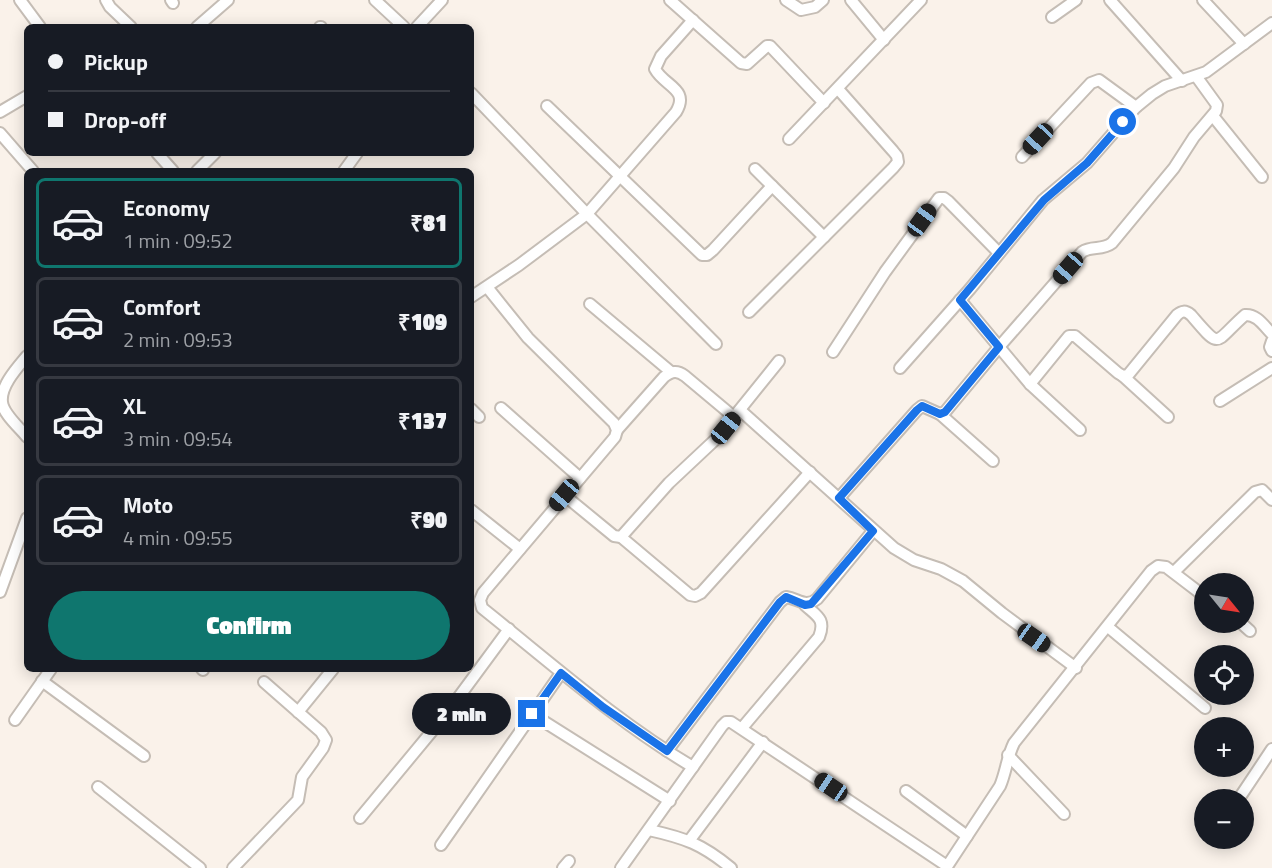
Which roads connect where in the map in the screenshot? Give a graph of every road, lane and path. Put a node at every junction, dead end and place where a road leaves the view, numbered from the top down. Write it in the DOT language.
graph roads {
  1 [pos="20,0"];
  2 [pos="106,0"];
  3 [pos="228,0"];
  4 [pos="375,0"];
  5 [pos="441,0"];
  6 [pos="670,0"];
  7 [pos="786,0"];
  8 [pos="824,0"];
  9 [pos="851,0"];
  10 [pos="921,0"];
  11 [pos="1076,0"];
  12 [pos="1110,0"];
  13 [pos="1203,0"];
  14 [pos="1052,17"];
  15 [pos="693,20"];
  16 [pos="1272,23"];
  17 [pos="38,24"];
  18 [pos="128,24"];
  19 [pos="200,24"];
  20 [pos="401,24"];
  21 [pos="420,24"];
  22 [pos="884,40"];
  23 [pos="1244,44"];
  24 [pos="1196,76"];
  25 [pos="1182,81"];
  26 [pos="837,89"];
  27 [pos="474,96"];
  28 [pos="24,98"];
  29 [pos="824,103"];
  30 [pos="547,106"];
  31 [pos="1136,107"];
  32 [pos="0,112"];
  33 [pos="1213,116"];
  34 [pos="0,133"];
  35 [pos="789,139"];
  36 [pos="160,156"];
  37 [pos="212,156"];
  38 [pos="1022,156"];
  39 [pos="30,168"];
  40 [pos="170,168"];
  41 [pos="200,168"];
  42 [pos="755,170"];
  43 [pos="619,177"];
  44 [pos="1262,177"];
  45 [pos="772,186"];
  46 [pos="587,214"];
  47 [pos="824,237"];
  48 [pos="999,253"];
  49 [pos="487,287"];
  50 [pos="474,295"];
  51 [pos="960,300"];
  52 [pos="590,304"];
  53 [pos="749,312"];
  54 [pos="1272,334"];
  55 [pos="1272,341"];
  56 [pos="716,344"];
  57 [pos="999,347"];
  58 [pos="1272,351"];
  59 [pos="833,352"];
  60 [pos="24,360"];
  61 [pos="779,362"];
  62 [pos="900,368"];
  63 [pos="1272,368"];
  64 [pos="671,372"];
  65 [pos="1123,376"];
  66 [pos="1030,384"];
  67 [pos="1220,401"];
  68 [pos="501,408"];
  69 [pos="737,413"];
  70 [pos="940,414"];
  71 [pos="1168,417"];
  72 [pos="617,430"];
  73 [pos="1080,430"];
  74 [pos="24,433"];
  75 [pos="993,461"];
  76 [pos="810,472"];
  77 [pos="579,478"];
  78 [pos="564,495"];
  79 [pos="839,498"];
  80 [pos="1272,500"];
  81 [pos="474,512"];
  82 [pos="24,528"];
  83 [pos="873,531"];
  84 [pos="621,537"];
  85 [pos="520,549"];
  86 [pos="1173,572"];
  87 [pos="1194,588"];
  88 [pos="0,592"];
  89 [pos="805,605"];
  90 [pos="1108,627"];
  91 [pos="509,629"];
  92 [pos="1076,668"];
  93 [pos="49,672"];
  94 [pos="331,672"];
  95 [pos="561,673"];
  96 [pos="42,681"];
  97 [pos="264,682"];
  98 [pos="1205,708"];
  99 [pos="298,712"];
  100 [pos="532,714"];
  101 [pos="15,720"];
  102 [pos="742,728"];
  103 [pos="763,742"];
  104 [pos="1272,749"];
  105 [pos="667,751"];
  106 [pos="1008,755"];
  107 [pos="144,756"];
  108 [pos="693,767"];
  109 [pos="98,787"];
  110 [pos="1245,789"];
  111 [pos="906,791"];
  112 [pos="670,801"];
  113 [pos="1064,814"];
  114 [pos="360,818"];
  115 [pos="649,830"];
  116 [pos="967,836"];
  117 [pos="689,841"];
  118 [pos="441,845"];
  119 [pos="726,866"];
  120 [pos="946,867"];
  121 [pos="200,868"];
  122 [pos="233,868"];
  123 [pos="621,868"];
  1 -- 17 [label="street"];
  2 -- 18 [label="street"];
  3 -- 19 [label="street"];
  4 -- 20 [label="street"];
  5 -- 21 [label="street"];
  6 -- 15 [label="street"];
  7 -- 8 [label="street"];
  9 -- 22 [label="street"];
  10 -- 22 [label="street"];
  11 -- 14 [label="street"];
  12 -- 25 [label="street"];
  13 -- 23 [label="street"];
  15 -- 29 [label="street"];
  15 -- 43 [label="street"];
  16 -- 23 [label="street"];
  22 -- 26 [label="street"];
  23 -- 24 [label="street"];
  24 -- 25 [label="street"];
  24 -- 33 [label="street"];
  25 -- 31 [label="street"];
  26 -- 29 [label="street"];
  26 -- 47 [label="street"];
  27 -- 46 [label="street"];
  28 -- 32 [label="street"];
  29 -- 35 [label="street"];
  30 -- 43 [label="street"];
  31 -- 38 [label="street"];
  31 -- 48 [label="street"];
  33 -- 44 [label="street"];
  33 -- 57 [label="street"];
  34 -- 39 [label="street"];
  36 -- 40 [label="street"];
  37 -- 41 [label="street"];
  42 -- 45 [label="street"];
  43 -- 45 [label="street"];
  43 -- 46 [label="street"];
  45 -- 47 [label="street"];
  46 -- 49 [label="street"];
  46 -- 56 [label="street"];
  47 -- 53 [label="street"];
  48 -- 51 [label="street"];
  48 -- 59 [label="street"];
  49 -- 50 [label="street"];
  49 -- 72 [label="street"];
  51 -- 57 [label="street"];
  51 -- 62 [label="street"];
  52 -- 64 [label="street"];
  54 -- 65 [label="street"];
  55 -- 58 [label="street"];
  57 -- 66 [label="street"];
  57 -- 70 [label="street"];
  60 -- 74 [label="street"];
  61 -- 69 [label="street"];
  63 -- 67 [label="street"];
  64 -- 69 [label="street"];
  64 -- 72 [label="street"];
  65 -- 66 [label="street"];
  65 -- 71 [label="street"];
  66 -- 73 [label="street"];
  68 -- 77 [label="street"];
  69 -- 76 [label="street"];
  69 -- 84 [label="street"];
  70 -- 75 [label="street"];
  70 -- 79 [label="street"];
  72 -- 77 [label="street"];
  76 -- 79 [label="street"];
  76 -- 84 [label="street"];
  77 -- 78 [label="street"];
  78 -- 84 [label="street"];
  78 -- 85 [label="street"];
  79 -- 83 [label="street"];
  80 -- 86 [label="street"];
  81 -- 85 [label="street"];
  82 -- 88 [label="street"];
  83 -- 89 [label="street"];
  83 -- 92 [label="street"];
  85 -- 91 [label="street"];
  86 -- 87 [label="street"];
  86 -- 90 [label="street"];
  89 -- 102 [label="street"];
  89 -- 105 [label="street"];
  90 -- 92 [label="street"];
  90 -- 98 [label="street"];
  91 -- 95 [label="street"];
  91 -- 114 [label="street"];
  92 -- 106 [label="street"];
  93 -- 96 [label="street"];
  94 -- 99 [label="street"];
  95 -- 100 [label="street"];
  95 -- 105 [label="street"];
  96 -- 101 [label="street"];
  96 -- 107 [label="street"];
  97 -- 99 [label="street"];
  99 -- 122 [label="street"];
  100 -- 112 [label="street"];
  100 -- 118 [label="street"];
  102 -- 103 [label="street"];
  102 -- 108 [label="street"];
  103 -- 117 [label="street"];
  103 -- 120 [label="street"];
  104 -- 110 [label="street"];
  105 -- 108 [label="street"];
  106 -- 113 [label="street"];
  106 -- 116 [label="street"];
  108 -- 112 [label="street"];
  109 -- 121 [label="street"];
  111 -- 116 [label="street"];
  112 -- 115 [label="street"];
  115 -- 117 [label="street"];
  115 -- 123 [label="street"];
  116 -- 120 [label="street"];
  117 -- 119 [label="street"];
}
